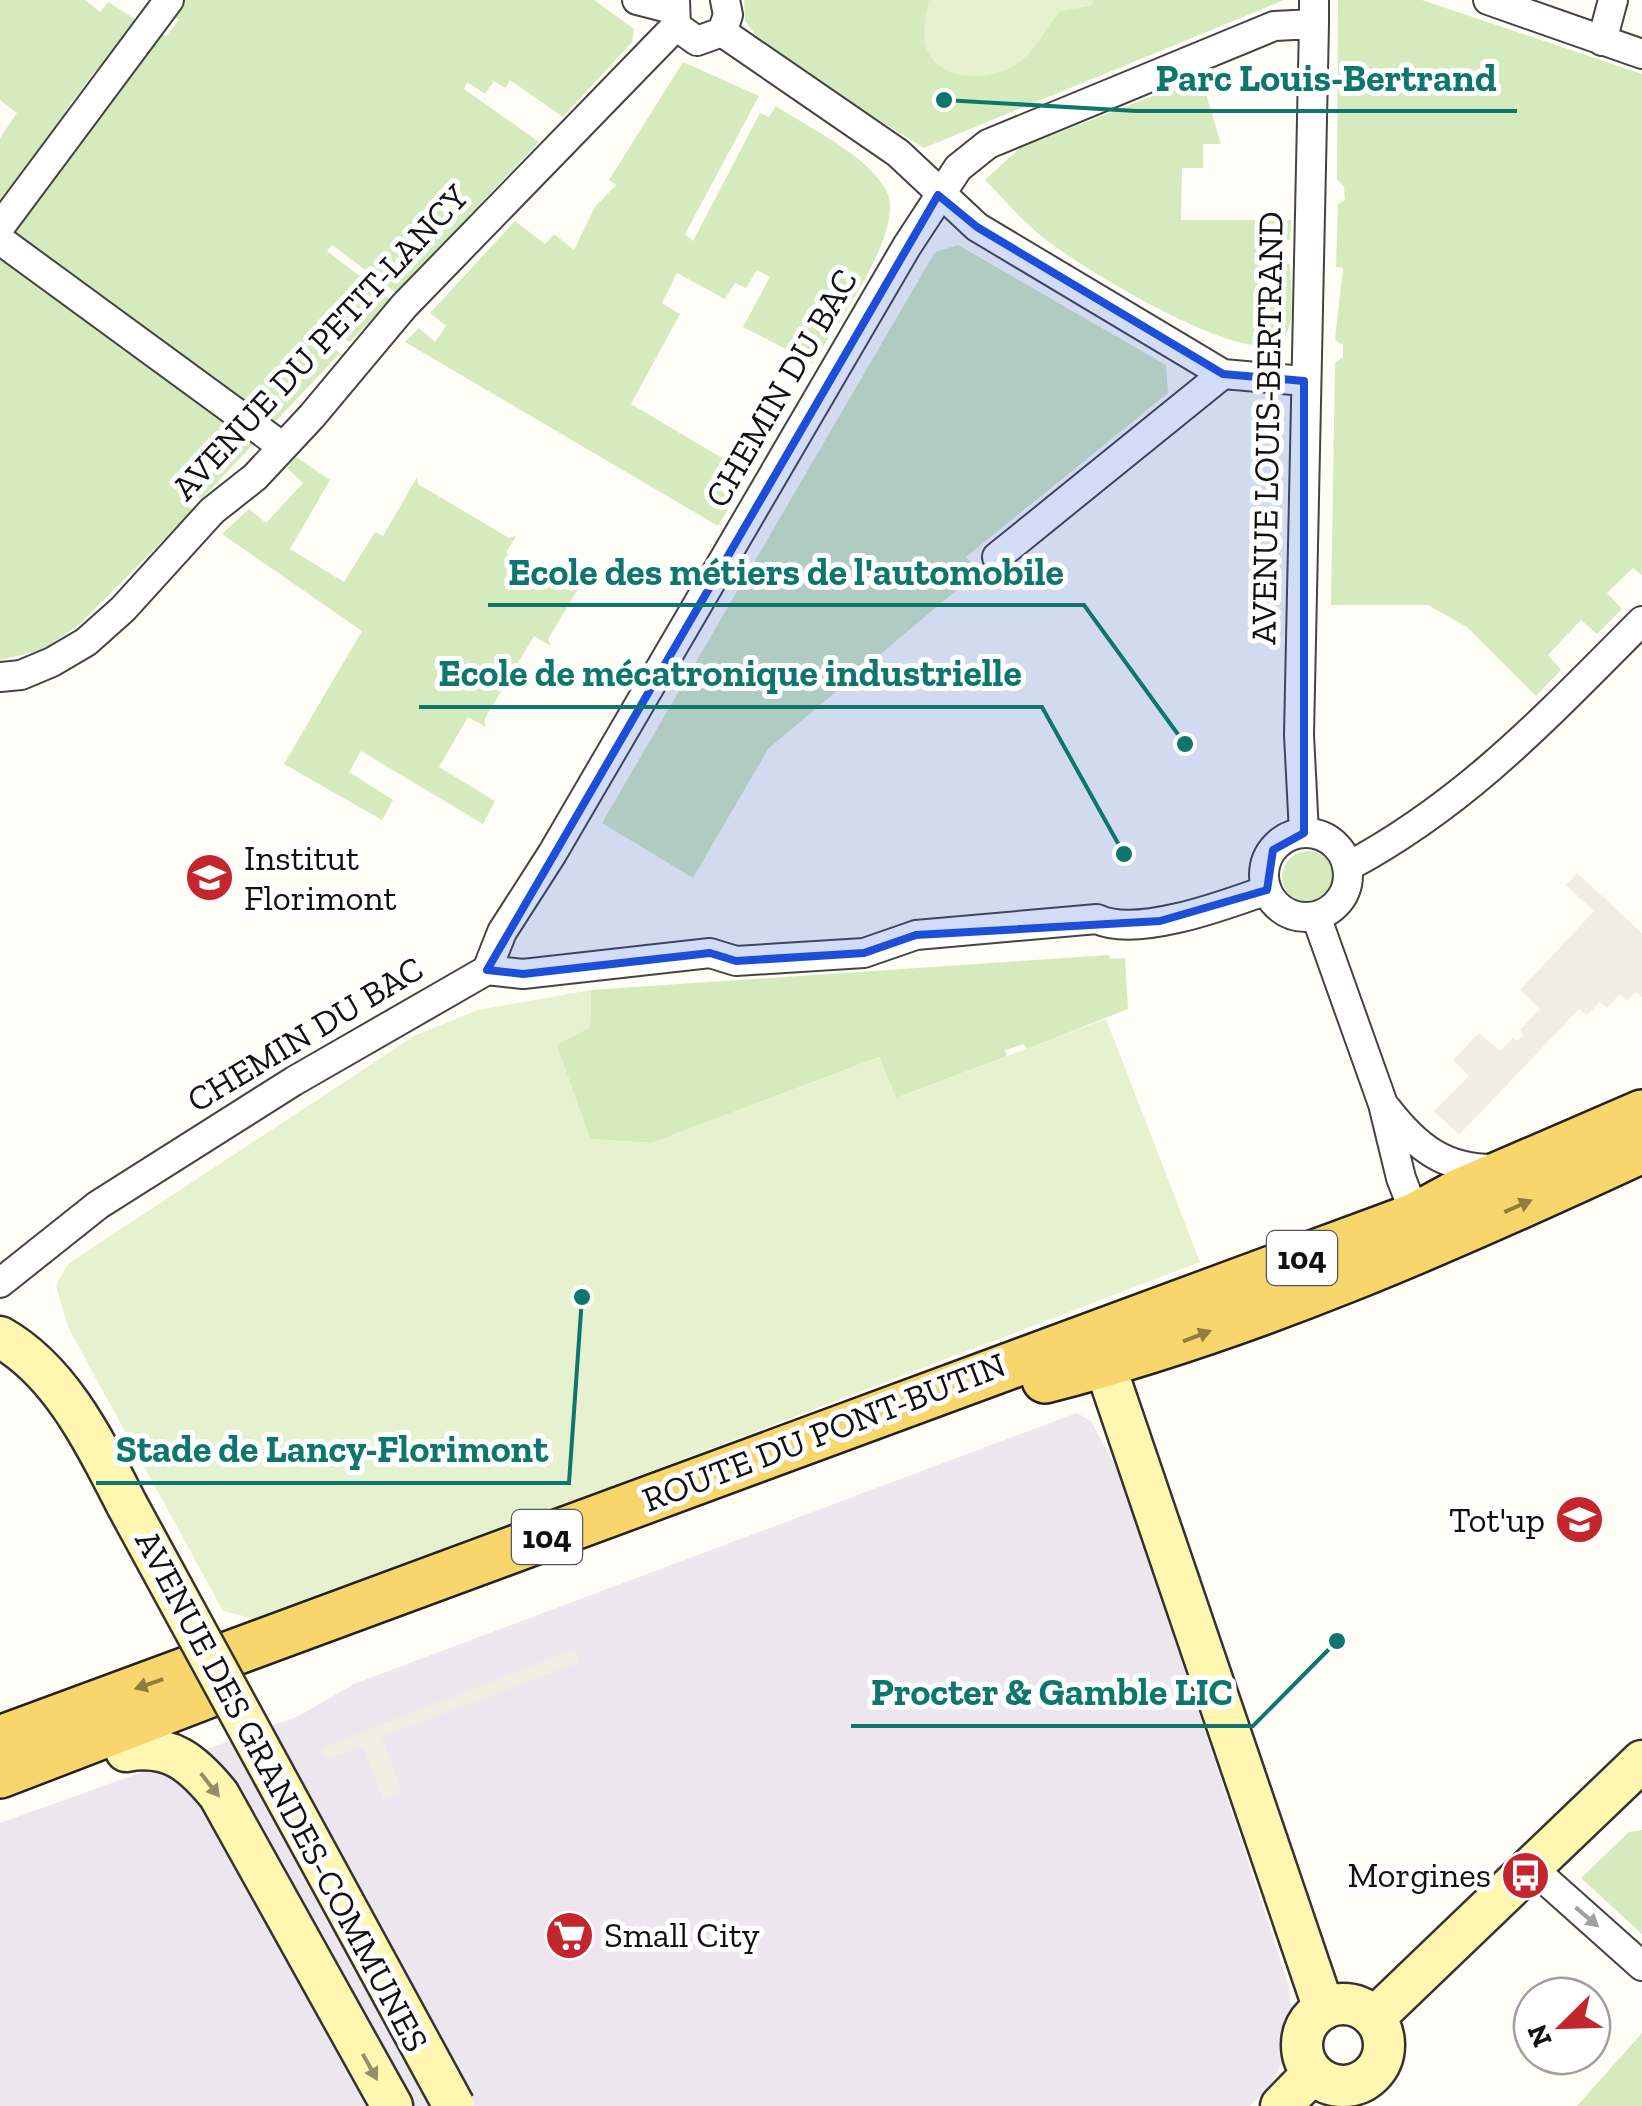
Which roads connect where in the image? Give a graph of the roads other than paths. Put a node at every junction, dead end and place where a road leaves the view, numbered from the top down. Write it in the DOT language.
graph roads {
  1 [pos="170,0"];
  2 [pos="637,0"];
  3 [pos="725,0"];
  4 [pos="1488,0"];
  5 [pos="1613,0"];
  6 [pos="674,12"];
  7 [pos="1314,12"];
  8 [pos="722,32"];
  9 [pos="1602,41"];
  10 [pos="1642,54"];
  11 [pos="938,194"];
  12 [pos="0,228"];
  13 [pos="0,240"];
  14 [pos="1223,374"];
  15 [pos="1304,382"];
  16 [pos="282,448"];
  17 [pos="997,556"];
  18 [pos="1642,621"];
  19 [pos="0,676"];
  20 [pos="1304,833"];
  21 [pos="1347,866"];
  22 [pos="1266,890"];
  23 [pos="1316,916"];
  24 [pos="487,970"];
  25 [pos="1383,1104"];
  26 [pos="1642,1113"];
  27 [pos="1642,1150"];
  28 [pos="1517,1168"];
  29 [pos="1422,1231"];
  30 [pos="3,1274"];
  31 [pos="0,1337"];
  32 [pos="1099,1350"];
  33 [pos="0,1739"];
  34 [pos="126,1752"];
  35 [pos="1638,1772"];
  36 [pos="0,1775"];
  37 [pos="0,1800"];
  38 [pos="1532,1868"];
  39 [pos="1642,1966"];
  40 [pos="1324,2009"];
  41 [pos="1374,2018"];
  42 [pos="1313,2073"];
  43 [pos="392,2106"];
  44 [pos="454,2106"];
  45 [pos="1281,2106"];
  1 -- 12 [label="street"];
  2 -- 6 [label="street"];
  3 -- 8 [label="street"];
  4 -- 9 [label="street"];
  5 -- 9 [label="street"];
  6 -- 8 [label="street"];
  6 -- 16 [label="street, AVENUE DU PETIT-LANCY"];
  7 -- 11 [label="street, CHEMIN DU BAC"];
  7 -- 15 [label="street, AVENUE LOUIS-BERTRAND"];
  8 -- 11 [label="street"];
  9 -- 10 [label="street"];
  11 -- 14 [label="street"];
  11 -- 24 [label="street, CHEMIN DU BAC"];
  13 -- 16 [label="street"];
  14 -- 15 [label="street"];
  14 -- 17 [label="street"];
  15 -- 20 [label="street, AVENUE LOUIS-BERTRAND"];
  16 -- 19 [label="street, AVENUE DU PETIT-LANCY"];
  18 -- 21 [label="street"];
  20 -- 21 [label="street"];
  20 -- 22 [label="street"];
  21 -- 23 [label="street"];
  22 -- 23 [label="street"];
  22 -- 24 [label="street"];
  23 -- 25 [label="street"];
  24 -- 30 [label="street, CHEMIN DU BAC"];
  25 -- 28 [label="street"];
  25 -- 29 [label="street"];
  26 -- 28 [label="main road, ROUTE DU PONT-BUTIN / 104"];
  29 -- 27 [label="main road, ROUTE DU PONT-BUTIN / 104, one-way"];
  28 -- 29 [label="main road, ROUTE DU PONT-BUTIN / 104"];
  29 -- 32 [label="main road, ROUTE DU PONT-BUTIN / 104"];
  31 -- 44 [label="street, AVENUE DES GRANDES-COMMUNES, bridge"];
  32 -- 33 [label="main road, ROUTE DU PONT-BUTIN / 104, one-way"];
  32 -- 36 [label="main road, ROUTE DU PONT-BUTIN / 104"];
  32 -- 40 [label="street"];
  34 -- 37 [label="main road"];
  34 -- 43 [label="street, AVENUE DES GRANDES-COMMUNES, one-way"];
  35 -- 38 [label="street"];
  38 -- 39 [label="street, one-way"];
  38 -- 41 [label="street"];
  40 -- 41 [label="street"];
  40 -- 42 [label="street"];
  41 -- 42 [label="street"];
  42 -- 45 [label="street"];
}
